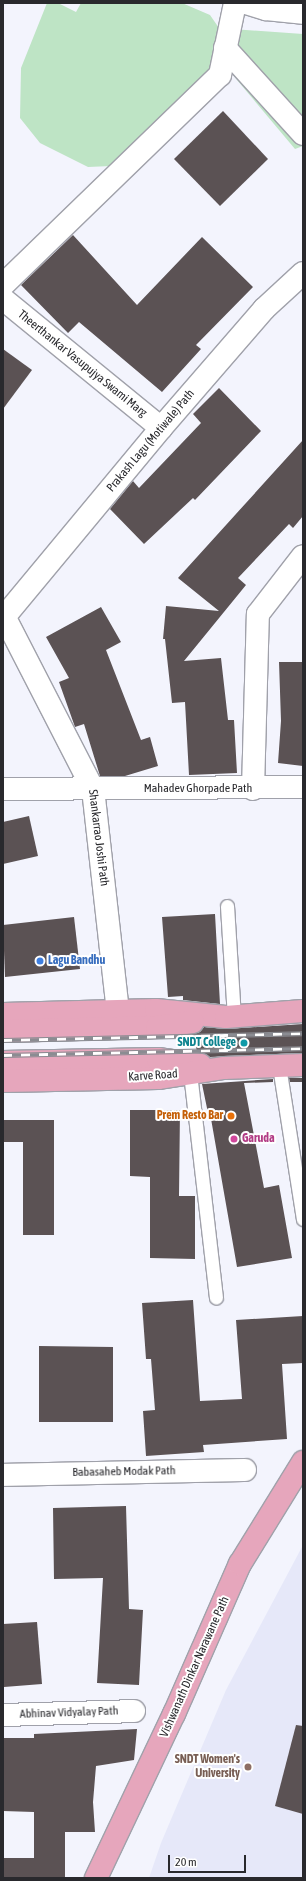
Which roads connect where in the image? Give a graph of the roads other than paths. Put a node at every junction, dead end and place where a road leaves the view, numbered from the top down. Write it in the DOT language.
graph roads {
  1 [pos="235,3"];
  2 [pos="246,3"];
  3 [pos="303,13"];
  4 [pos="225,48"];
  5 [pos="303,134"];
  6 [pos="303,272"];
  7 [pos="3,285"];
  8 [pos="3,299"];
  9 [pos="161,428"];
  10 [pos="303,556"];
  11 [pos="4,615"];
  12 [pos="253,788"];
  13 [pos="303,788"];
  14 [pos="3,789"];
  15 [pos="93,789"];
  16 [pos="227,906"];
  17 [pos="118,1011"];
  18 [pos="303,1011"];
  19 [pos="3,1014"];
  20 [pos="230,1016"];
  21 [pos="3,1031"];
  22 [pos="3,1062"];
  23 [pos="303,1065"];
  24 [pos="279,1066"];
  25 [pos="224,1068"];
  26 [pos="190,1073"];
  27 [pos="3,1081"];
  28 [pos="303,1219"];
  29 [pos="216,1298"];
  30 [pos="303,1462"];
  31 [pos="245,1470"];
  32 [pos="3,1475"];
  33 [pos="134,1711"];
  34 [pos="3,1715"];
  35 [pos="96,1878"];
  1 -- 4 [label="street"];
  2 -- 3 [label="street"];
  4 -- 5 [label="street"];
  4 -- 7 [label="street"];
  6 -- 9 [label="street, Prakash Lagu (Motiwale) Path"];
  8 -- 9 [label="street, Theerthankar Vasupujya Swami Marg"];
  9 -- 11 [label="street, Prakash Lagu (Motiwale) Path"];
  10 -- 12 [label="street"];
  11 -- 15 [label="street, Shankarrao Joshi Path"];
  12 -- 13 [label="street, Mahadev Ghorpade Path"];
  12 -- 15 [label="street, Mahadev Ghorpade Path"];
  14 -- 15 [label="street, Mahadev Ghorpade Path"];
  15 -- 17 [label="street, Shankarrao Joshi Path"];
  16 -- 20 [label="lane"];
  17 -- 19 [label="main road"];
  17 -- 20 [label="main road"];
  18 -- 20 [label="main road"];
  20 -- 21 [label="main road"];
  22 -- 25 [label="main road"];
  23 -- 24 [label="main road, Karve Road"];
  24 -- 25 [label="main road, Karve Road"];
  24 -- 28 [label="lane"];
  25 -- 26 [label="main road, Karve Road"];
  26 -- 27 [label="main road, Karve Road"];
  26 -- 29 [label="lane"];
  30 -- 35 [label="main road, Vishwanath Dinkar Narawane Path"];
  31 -- 32 [label="street, Babasaheb Modak Path"];
  33 -- 34 [label="street, Abhinav Vidyalay Path"];
}
